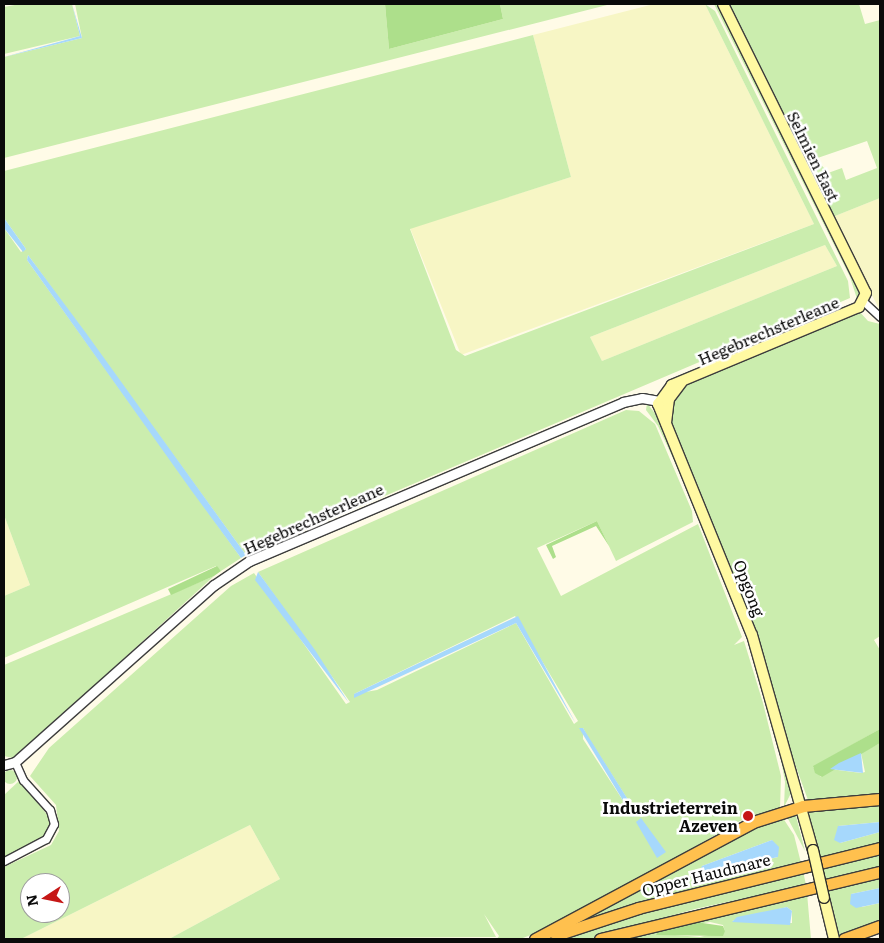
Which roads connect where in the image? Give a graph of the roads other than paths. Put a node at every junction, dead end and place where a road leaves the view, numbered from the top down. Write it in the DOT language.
graph roads {
  1 [pos="723,4"];
  2 [pos="864,302"];
  3 [pos="880,317"];
  4 [pos="663,402"];
  5 [pos="14,762"];
  6 [pos="4,765"];
  7 [pos="880,799"];
  8 [pos="800,807"];
  9 [pos="880,848"];
  10 [pos="4,861"];
  11 [pos="880,872"];
  12 [pos="821,899"];
  13 [pos="880,926"];
  14 [pos="554,932"];
  15 [pos="535,939"];
  16 [pos="542,939"];
  17 [pos="600,939"];
  18 [pos="827,939"];
  19 [pos="834,939"];
  20 [pos="844,939"];
  1 -- 2 [label="main road, Selmien East"];
  2 -- 3 [label="street"];
  2 -- 4 [label="main road, Hegebrechsterleane"];
  4 -- 5 [label="street, Hegebrechsterleane"];
  4 -- 8 [label="main road, Opgong"];
  5 -- 6 [label="street, Hegebrechsterleane"];
  5 -- 10 [label="street"];
  7 -- 8 [label="highway"];
  8 -- 12 [label="main road, Opgong, bridge"];
  8 -- 14 [label="highway"];
  9 -- 14 [label="highway, Opper Haudmare"];
  11 -- 17 [label="highway"];
  12 -- 18 [label="main road"];
  12 -- 19 [label="main road"];
  13 -- 20 [label="highway"];
  14 -- 15 [label="highway"];
  14 -- 16 [label="highway, Opper Haudmare"];
}
